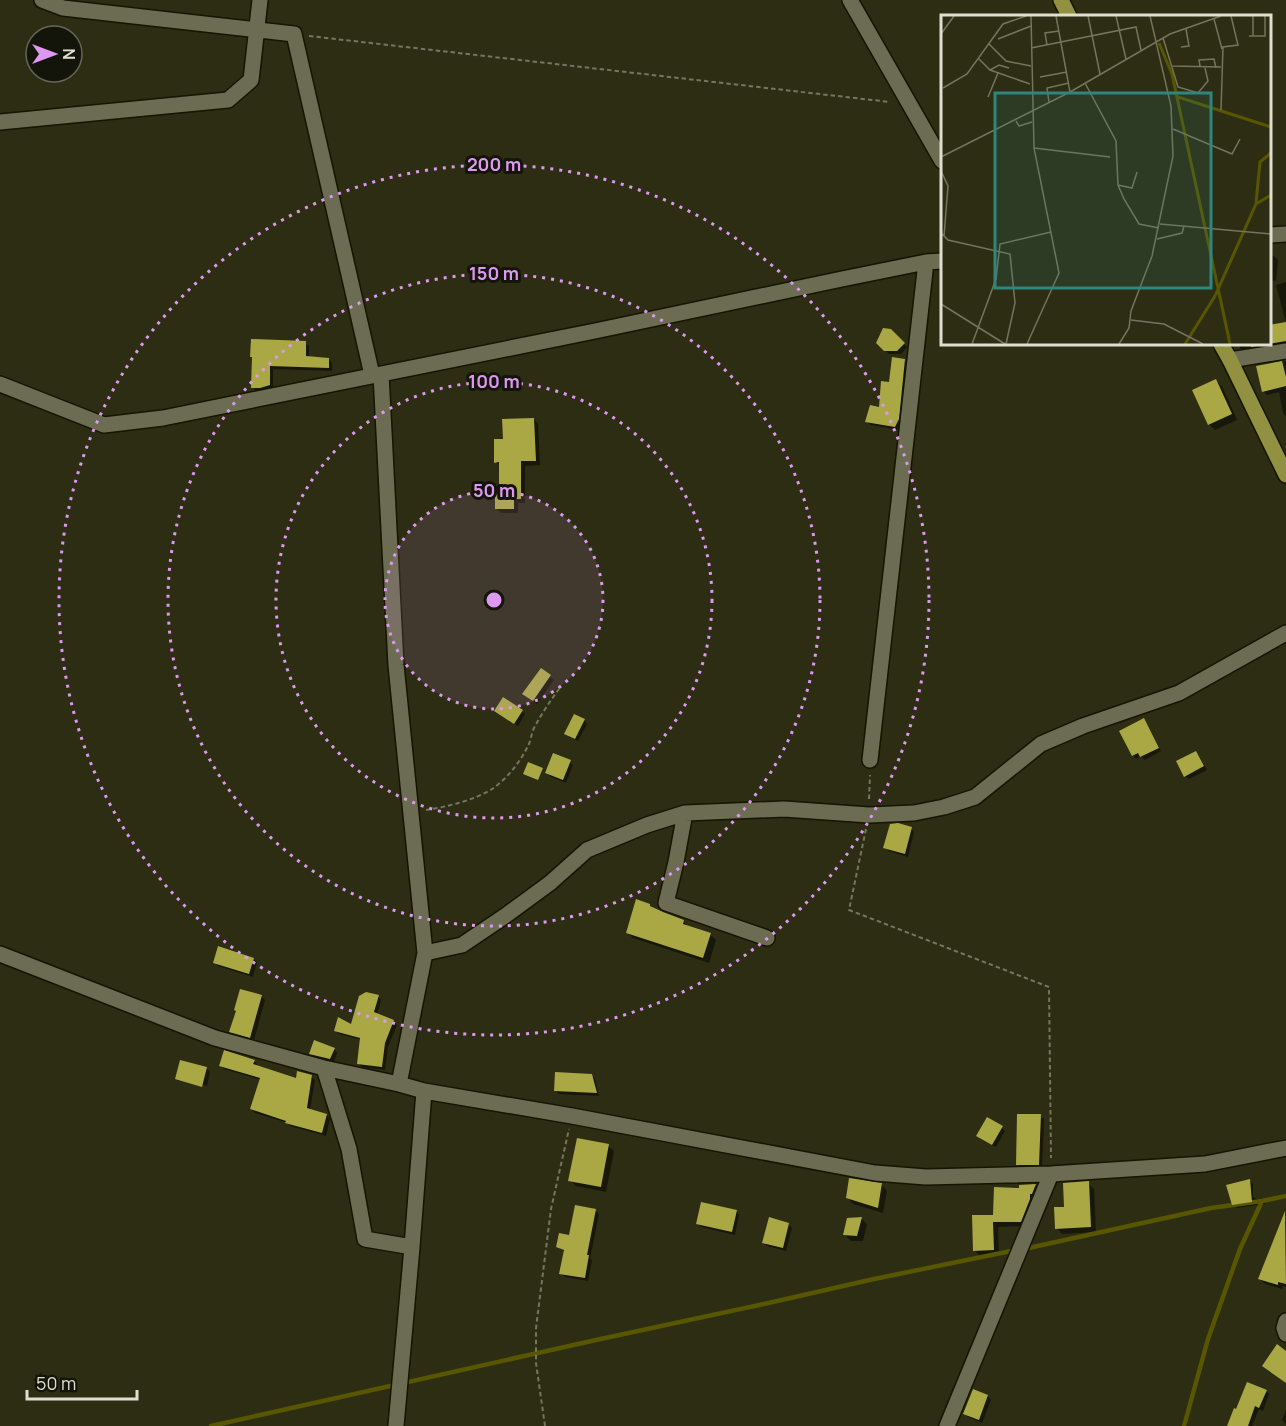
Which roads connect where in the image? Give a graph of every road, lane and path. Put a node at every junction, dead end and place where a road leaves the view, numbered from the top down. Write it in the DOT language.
graph roads {
  1 [pos="42,0"];
  2 [pos="261,0"];
  3 [pos="850,0"];
  4 [pos="1060,0"];
  5 [pos="1068,15"];
  6 [pos="256,30"];
  7 [pos="294,34"];
  8 [pos="908,101"];
  9 [pos="0,122"];
  10 [pos="941,160"];
  11 [pos="1286,234"];
  12 [pos="1271,235"];
  13 [pos="941,261"];
  14 [pos="926,262"];
  15 [pos="1222,345"];
  16 [pos="1286,351"];
  17 [pos="1230,360"];
  18 [pos="376,374"];
  19 [pos="0,384"];
  20 [pos="1286,475"];
  21 [pos="1286,633"];
  22 [pos="559,689"];
  23 [pos="870,760"];
  24 [pos="685,813"];
  25 [pos="411,814"];
  26 [pos="869,815"];
  27 [pos="767,938"];
  28 [pos="425,953"];
  29 [pos="0,954"];
  30 [pos="324,1068"];
  31 [pos="399,1084"];
  32 [pos="424,1090"];
  33 [pos="572,1116"];
  34 [pos="1286,1148"];
  35 [pos="1051,1174"];
  36 [pos="412,1247"];
  37 [pos="1286,1321"];
  38 [pos="1286,1334"];
  39 [pos="396,1426"];
  40 [pos="545,1426"];
  41 [pos="947,1426"];
  1 -- 6 [label="street"];
  2 -- 6 [label="street"];
  3 -- 8 [label="street"];
  4 -- 5 [label="main road"];
  6 -- 7 [label="street"];
  6 -- 9 [label="street"];
  7 -- 8 [label="path"];
  7 -- 18 [label="street"];
  8 -- 10 [label="street"];
  11 -- 12 [label="street"];
  13 -- 14 [label="street"];
  14 -- 18 [label="street"];
  14 -- 23 [label="street"];
  15 -- 17 [label="main road"];
  16 -- 17 [label="street"];
  17 -- 20 [label="main road"];
  18 -- 19 [label="street"];
  18 -- 25 [label="street"];
  21 -- 26 [label="street"];
  22 -- 25 [label="path"];
  23 -- 26 [label="path"];
  24 -- 26 [label="street"];
  24 -- 27 [label="street"];
  24 -- 28 [label="street"];
  25 -- 28 [label="street"];
  26 -- 35 [label="path"];
  28 -- 31 [label="street"];
  29 -- 30 [label="street"];
  30 -- 31 [label="street"];
  30 -- 36 [label="street"];
  31 -- 32 [label="street"];
  32 -- 33 [label="street"];
  32 -- 36 [label="street"];
  33 -- 35 [label="street"];
  33 -- 40 [label="path"];
  34 -- 35 [label="street"];
  35 -- 41 [label="street"];
  36 -- 39 [label="street"];
  37 -- 38 [label="street"];
}
